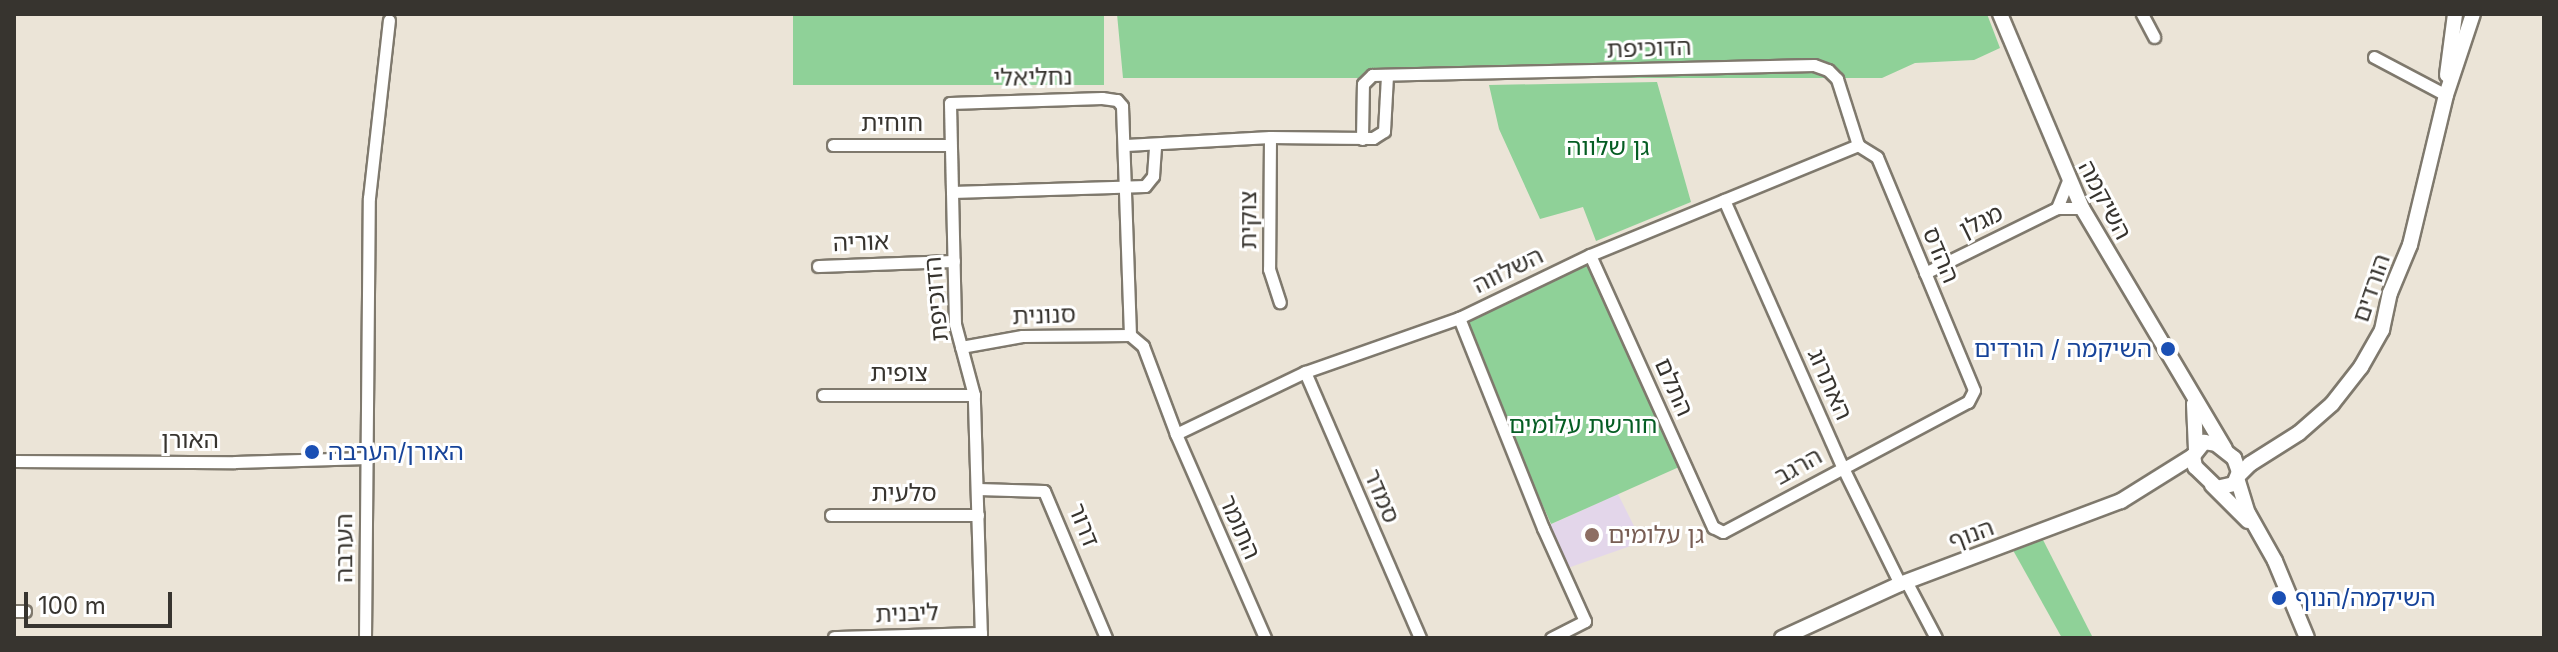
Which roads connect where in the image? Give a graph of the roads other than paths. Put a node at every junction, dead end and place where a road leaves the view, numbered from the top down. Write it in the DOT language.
graph roads {
  1 [pos="2000,14"];
  2 [pos="2142,14"];
  3 [pos="2455,14"];
  4 [pos="2473,14"];
  5 [pos="389,20"];
  6 [pos="2154,37"];
  7 [pos="2374,57"];
  8 [pos="1387,75"];
  9 [pos="2446,95"];
  10 [pos="950,103"];
  11 [pos="1270,137"];
  12 [pos="1362,139"];
  13 [pos="833,145"];
  14 [pos="950,145"];
  15 [pos="1126,145"];
  16 [pos="1858,145"];
  17 [pos="1155,146"];
  18 [pos="2069,179"];
  19 [pos="1126,186"];
  20 [pos="952,192"];
  21 [pos="1724,200"];
  22 [pos="2057,208"];
  23 [pos="2082,208"];
  24 [pos="1590,255"];
  25 [pos="954,261"];
  26 [pos="818,266"];
  27 [pos="1925,273"];
  28 [pos="1280,302"];
  29 [pos="1459,318"];
  30 [pos="1130,335"];
  31 [pos="961,347"];
  32 [pos="1305,372"];
  33 [pos="1974,390"];
  34 [pos="823,395"];
  35 [pos="974,395"];
  36 [pos="2192,396"];
  37 [pos="1176,434"];
  38 [pos="2228,452"];
  39 [pos="2194,453"];
  40 [pos="2267,454"];
  41 [pos="367,458"];
  42 [pos="14,461"];
  43 [pos="1842,466"];
  44 [pos="2175,470"];
  45 [pos="2198,471"];
  46 [pos="2238,477"];
  47 [pos="2212,485"];
  48 [pos="978,489"];
  49 [pos="831,515"];
  50 [pos="978,515"];
  51 [pos="2257,530"];
  52 [pos="1723,532"];
  53 [pos="1903,582"];
  54 [pos="981,635"];
  55 [pos="834,637"];
  56 [pos="365,638"];
  57 [pos="1106,638"];
  58 [pos="1265,638"];
  59 [pos="1420,638"];
  60 [pos="1551,638"];
  61 [pos="1782,638"];
  62 [pos="1936,638"];
  63 [pos="2307,638"];
  1 -- 18 [label="street, השיקמה"];
  2 -- 6 [label="street"];
  3 -- 9 [label="street, הורדים"];
  4 -- 9 [label="street, הורדים"];
  5 -- 41 [label="street, הערבה"];
  7 -- 9 [label="street"];
  8 -- 12 [label="street"];
  8 -- 12 [label="street"];
  8 -- 16 [label="street, הדוכיפת"];
  9 -- 40 [label="street, הורדים"];
  10 -- 14 [label="street, הדוכיפת"];
  10 -- 15 [label="street, נחליאלי"];
  11 -- 12 [label="street"];
  11 -- 17 [label="street"];
  11 -- 28 [label="street, צוקית"];
  13 -- 14 [label="street, חוחית"];
  14 -- 20 [label="street, הדוכיפת"];
  15 -- 17 [label="street"];
  15 -- 19 [label="street"];
  16 -- 21 [label="street, השלווה"];
  16 -- 27 [label="street, ההדס"];
  17 -- 19 [label="street"];
  18 -- 22 [label="street"];
  18 -- 23 [label="street, השיקמה"];
  19 -- 20 [label="street"];
  19 -- 30 [label="street"];
  20 -- 25 [label="street, הדוכיפת"];
  21 -- 24 [label="street, השלווה"];
  21 -- 43 [label="street, האתרוג"];
  22 -- 23 [label="street, מגלן"];
  22 -- 27 [label="street, מגלן"];
  23 -- 36 [label="street, השיקמה"];
  24 -- 29 [label="street, השלווה"];
  24 -- 52 [label="street, התלם"];
  25 -- 26 [label="street, אוריה"];
  25 -- 31 [label="street, הדוכיפת"];
  27 -- 33 [label="street, ההדס"];
  29 -- 32 [label="street, השלווה"];
  29 -- 60 [label="street"];
  30 -- 31 [label="street, סנונית"];
  30 -- 37 [label="street, התומר"];
  31 -- 35 [label="street, הדוכיפת"];
  32 -- 37 [label="street, השלווה"];
  32 -- 59 [label="street, סמדר"];
  33 -- 43 [label="street, הרגב"];
  34 -- 35 [label="street, צופית"];
  35 -- 48 [label="street, הדוכיפת"];
  36 -- 38 [label="street, השיקמה"];
  36 -- 39 [label="street"];
  37 -- 58 [label="street, התומר"];
  38 -- 39 [label="street"];
  38 -- 40 [label="street"];
  38 -- 46 [label="street"];
  39 -- 44 [label="street, הנוף"];
  39 -- 45 [label="street"];
  40 -- 46 [label="street, הורדים"];
  41 -- 42 [label="street, האורן"];
  41 -- 56 [label="street, הערבה"];
  43 -- 52 [label="street, הרגב"];
  43 -- 53 [label="street, האתרוג"];
  44 -- 45 [label="street"];
  44 -- 53 [label="street, הנוף"];
  45 -- 47 [label="street"];
  46 -- 47 [label="street"];
  46 -- 51 [label="street"];
  47 -- 51 [label="street"];
  48 -- 50 [label="street, הדוכיפת"];
  48 -- 57 [label="street, דרור"];
  49 -- 50 [label="street, סלעית"];
  50 -- 54 [label="street, הדוכיפת"];
  51 -- 63 [label="street"];
  53 -- 61 [label="street, הנוף"];
  53 -- 62 [label="street, האתרוג"];
  54 -- 55 [label="street, ליבנית"];
}
